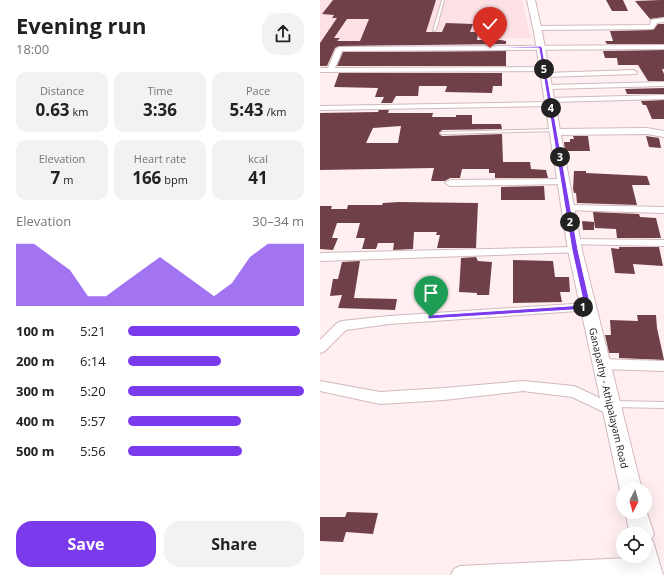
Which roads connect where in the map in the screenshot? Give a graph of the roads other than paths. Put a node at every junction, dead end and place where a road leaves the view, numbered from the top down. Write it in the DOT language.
graph roads {
  1 [pos="443,0"];
  2 [pos="531,0"];
  3 [pos="664,20"];
  4 [pos="536,28"];
  5 [pos="434,30"];
  6 [pos="540,47"];
  7 [pos="664,47"];
  8 [pos="320,70"];
  9 [pos="331,70"];
  10 [pos="633,72"];
  11 [pos="664,84"];
  12 [pos="547,87"];
  13 [pos="664,97"];
  14 [pos="320,108"];
  15 [pos="660,125"];
  16 [pos="555,129"];
  17 [pos="442,133"];
  18 [pos="664,134"];
  19 [pos="564,182"];
  20 [pos="450,183"];
  21 [pos="568,208"];
  22 [pos="664,210"];
  23 [pos="664,243"];
  24 [pos="574,246"];
  25 [pos="320,257"];
  26 [pos="588,307"];
  27 [pos="320,348"];
  28 [pos="601,364"];
  29 [pos="664,366"];
  30 [pos="320,386"];
  31 [pos="664,405"];
  32 [pos="611,407"];
  33 [pos="629,483"];
  34 [pos="649,563"];
  35 [pos="460,575"];
  1 -- 5 [label="lane"];
  2 -- 4 [label="main road, Ganapathy - Athipalayam Road"];
  3 -- 4 [label="street"];
  4 -- 6 [label="main road, Ganapathy - Athipalayam Road"];
  6 -- 7 [label="street"];
  6 -- 9 [label="street"];
  6 -- 12 [label="main road, Ganapathy - Athipalayam Road"];
  8 -- 9 [label="street"];
  9 -- 12 [label="street"];
  10 -- 12 [label="street"];
  11 -- 12 [label="street"];
  12 -- 13 [label="street"];
  12 -- 14 [label="street"];
  12 -- 16 [label="main road, Ganapathy - Athipalayam Road"];
  15 -- 16 [label="street"];
  16 -- 17 [label="lane"];
  16 -- 18 [label="street"];
  16 -- 19 [label="main road, Ganapathy - Athipalayam Road"];
  19 -- 20 [label="street"];
  19 -- 21 [label="main road, Ganapathy - Athipalayam Road"];
  21 -- 22 [label="street"];
  21 -- 24 [label="main road, Ganapathy - Athipalayam Road"];
  23 -- 24 [label="street"];
  24 -- 25 [label="street"];
  24 -- 26 [label="main road, Ganapathy - Athipalayam Road"];
  26 -- 27 [label="street"];
  26 -- 28 [label="main road, Ganapathy - Athipalayam Road"];
  28 -- 29 [label="street"];
  28 -- 32 [label="main road, Ganapathy - Athipalayam Road"];
  30 -- 32 [label="street"];
  31 -- 32 [label="lane"];
  32 -- 33 [label="main road, Ganapathy - Athipalayam Road"];
  34 -- 35 [label="street"];
}
